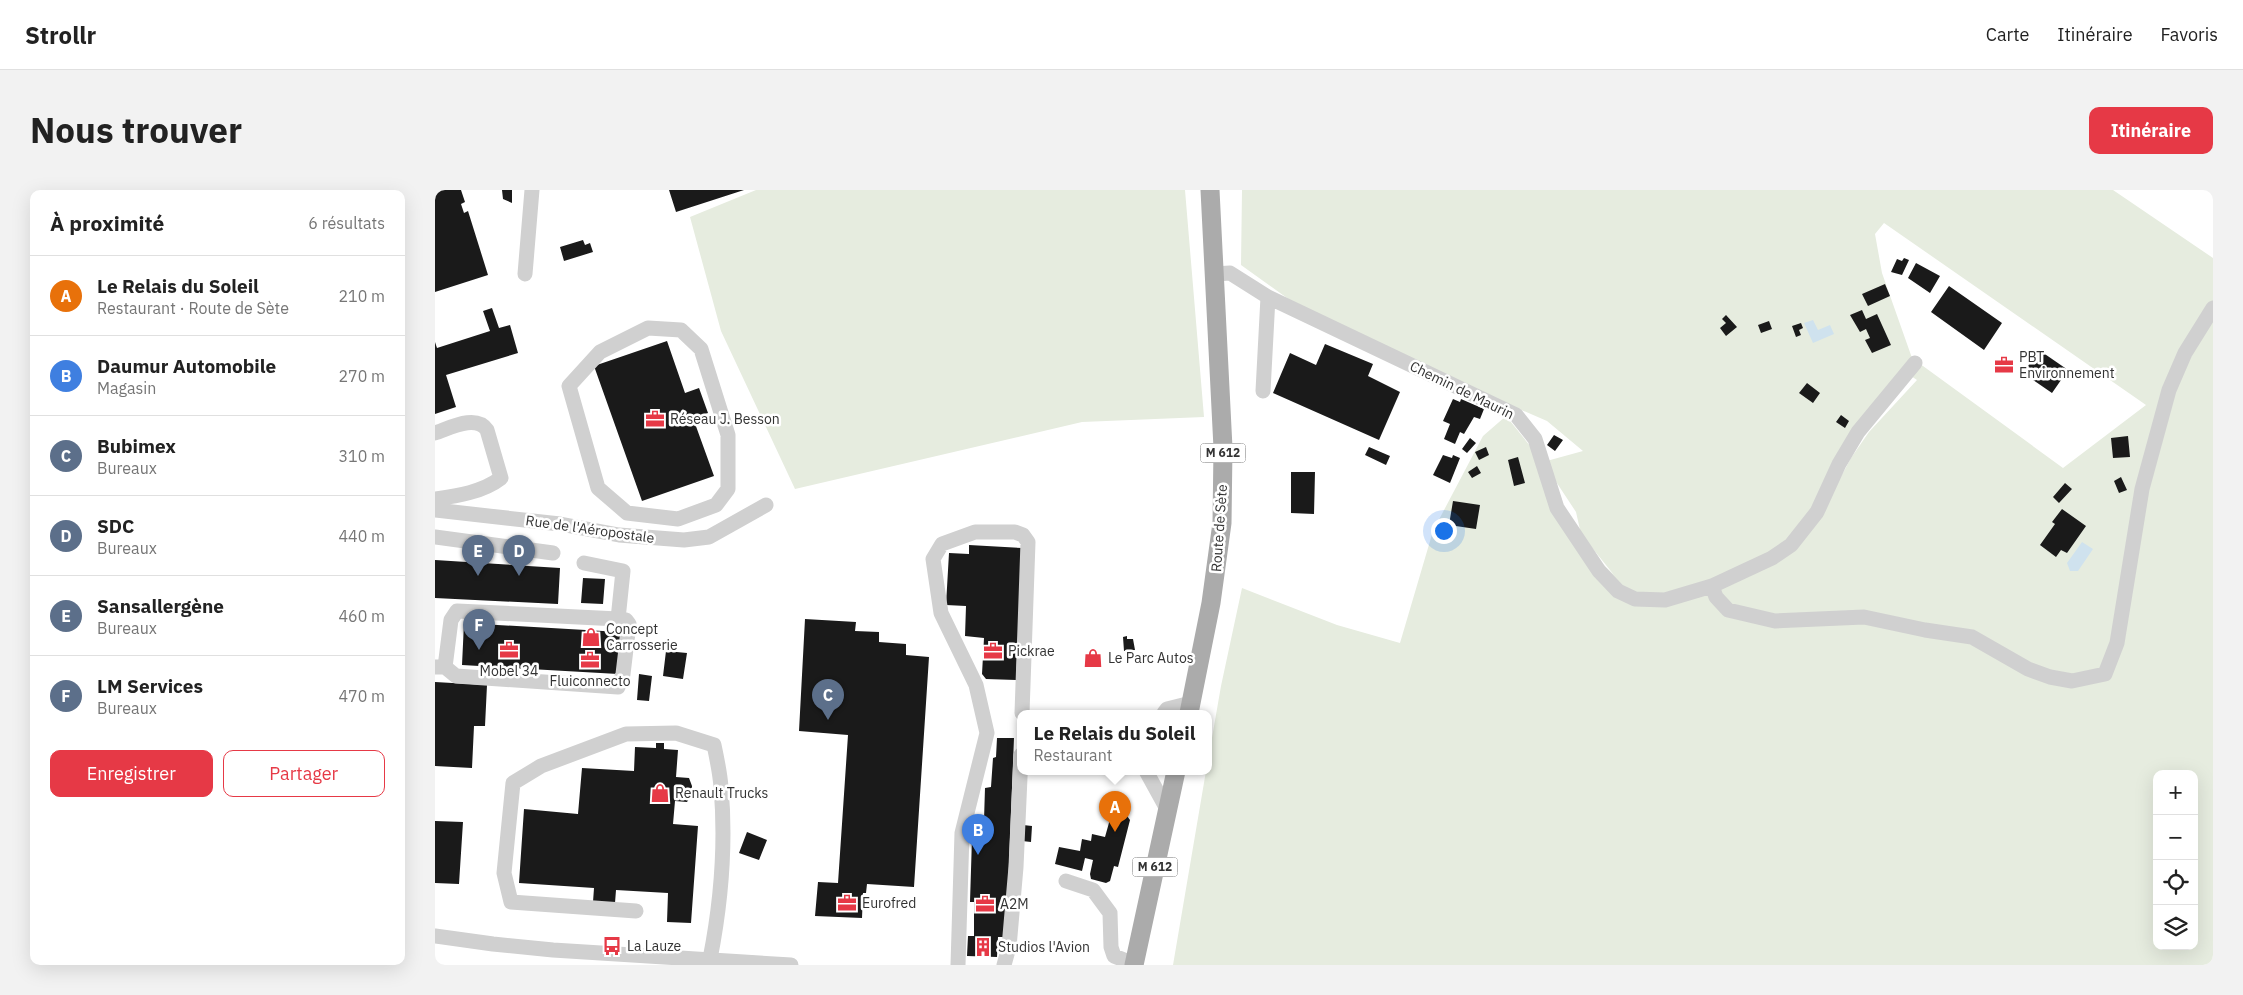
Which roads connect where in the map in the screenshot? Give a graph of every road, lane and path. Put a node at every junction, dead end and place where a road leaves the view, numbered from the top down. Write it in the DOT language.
graph roads {
  1 [pos="532,190"];
  2 [pos="1210,190"];
  3 [pos="525,274"];
  4 [pos="1215,274"];
  5 [pos="1268,297"];
  6 [pos="2213,308"];
  7 [pos="1915,363"];
  8 [pos="1263,391"];
  9 [pos="435,433"];
  10 [pos="435,499"];
  11 [pos="716,505"];
  12 [pos="766,505"];
  13 [pos="435,510"];
  14 [pos="728,527"];
  15 [pos="435,537"];
  16 [pos="553,553"];
  17 [pos="584,563"];
  18 [pos="1712,586"];
  19 [pos="618,619"];
  20 [pos="440,667"];
  21 [pos="1190,708"];
  22 [pos="1022,710"];
  23 [pos="1166,710"];
  24 [pos="1020,775"];
  25 [pos="1148,775"];
  26 [pos="1175,775"];
  27 [pos="1168,811"];
  28 [pos="1066,881"];
  29 [pos="636,911"];
  30 [pos="435,936"];
  31 [pos="711,959"];
  32 [pos="1134,964"];
  33 [pos="782,965"];
  34 [pos="959,965"];
  35 [pos="1004,965"];
  1 -- 3 [label="street"];
  2 -- 4 [label="main road, Route de Sète / M 612"];
  4 -- 5 [label="street, Chemin de Maurin"];
  4 -- 21 [label="main road, Route de Sète / M 612"];
  5 -- 8 [label="street"];
  5 -- 18 [label="street, Chemin de Maurin"];
  6 -- 18 [label="street"];
  7 -- 18 [label="street, Chemin de Maurin"];
  9 -- 10 [label="street"];
  11 -- 11 [label="street"];
  11 -- 14 [label="street"];
  12 -- 14 [label="street, Rue de l'Aéropostale"];
  13 -- 14 [label="street, Rue de l'Aéropostale"];
  15 -- 16 [label="street"];
  17 -- 19 [label="street"];
  19 -- 20 [label="street"];
  19 -- 20 [label="street"];
  21 -- 23 [label="street"];
  22 -- 34 [label="street"];
  24 -- 35 [label="street"];
  25 -- 27 [label="street"];
  26 -- 27 [label="main road, M 612"];
  27 -- 32 [label="main road, M 612"];
  28 -- 32 [label="street"];
  29 -- 31 [label="street"];
  30 -- 31 [label="street"];
  31 -- 33 [label="street"];
}
